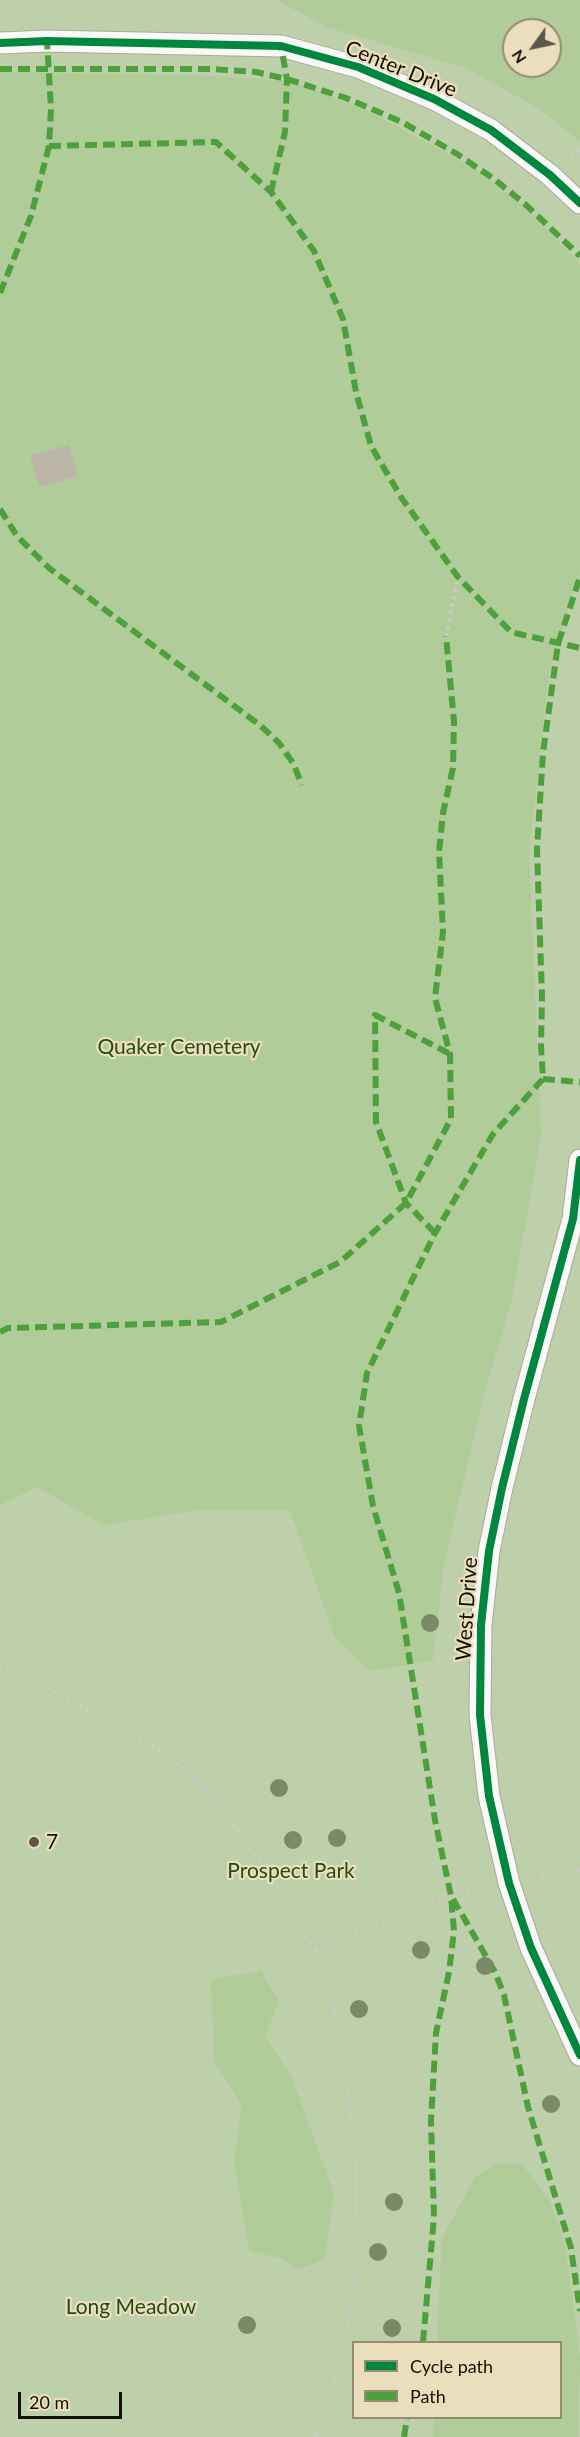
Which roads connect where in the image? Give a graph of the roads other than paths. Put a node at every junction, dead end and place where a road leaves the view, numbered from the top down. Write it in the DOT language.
graph roads {
  1 [pos="0,43"];
  2 [pos="580,203"];
  3 [pos="580,1160"];
  4 [pos="580,2055"];
  1 -- 2 [label="street, Center Drive"];
  3 -- 4 [label="street, West Drive"];
}
